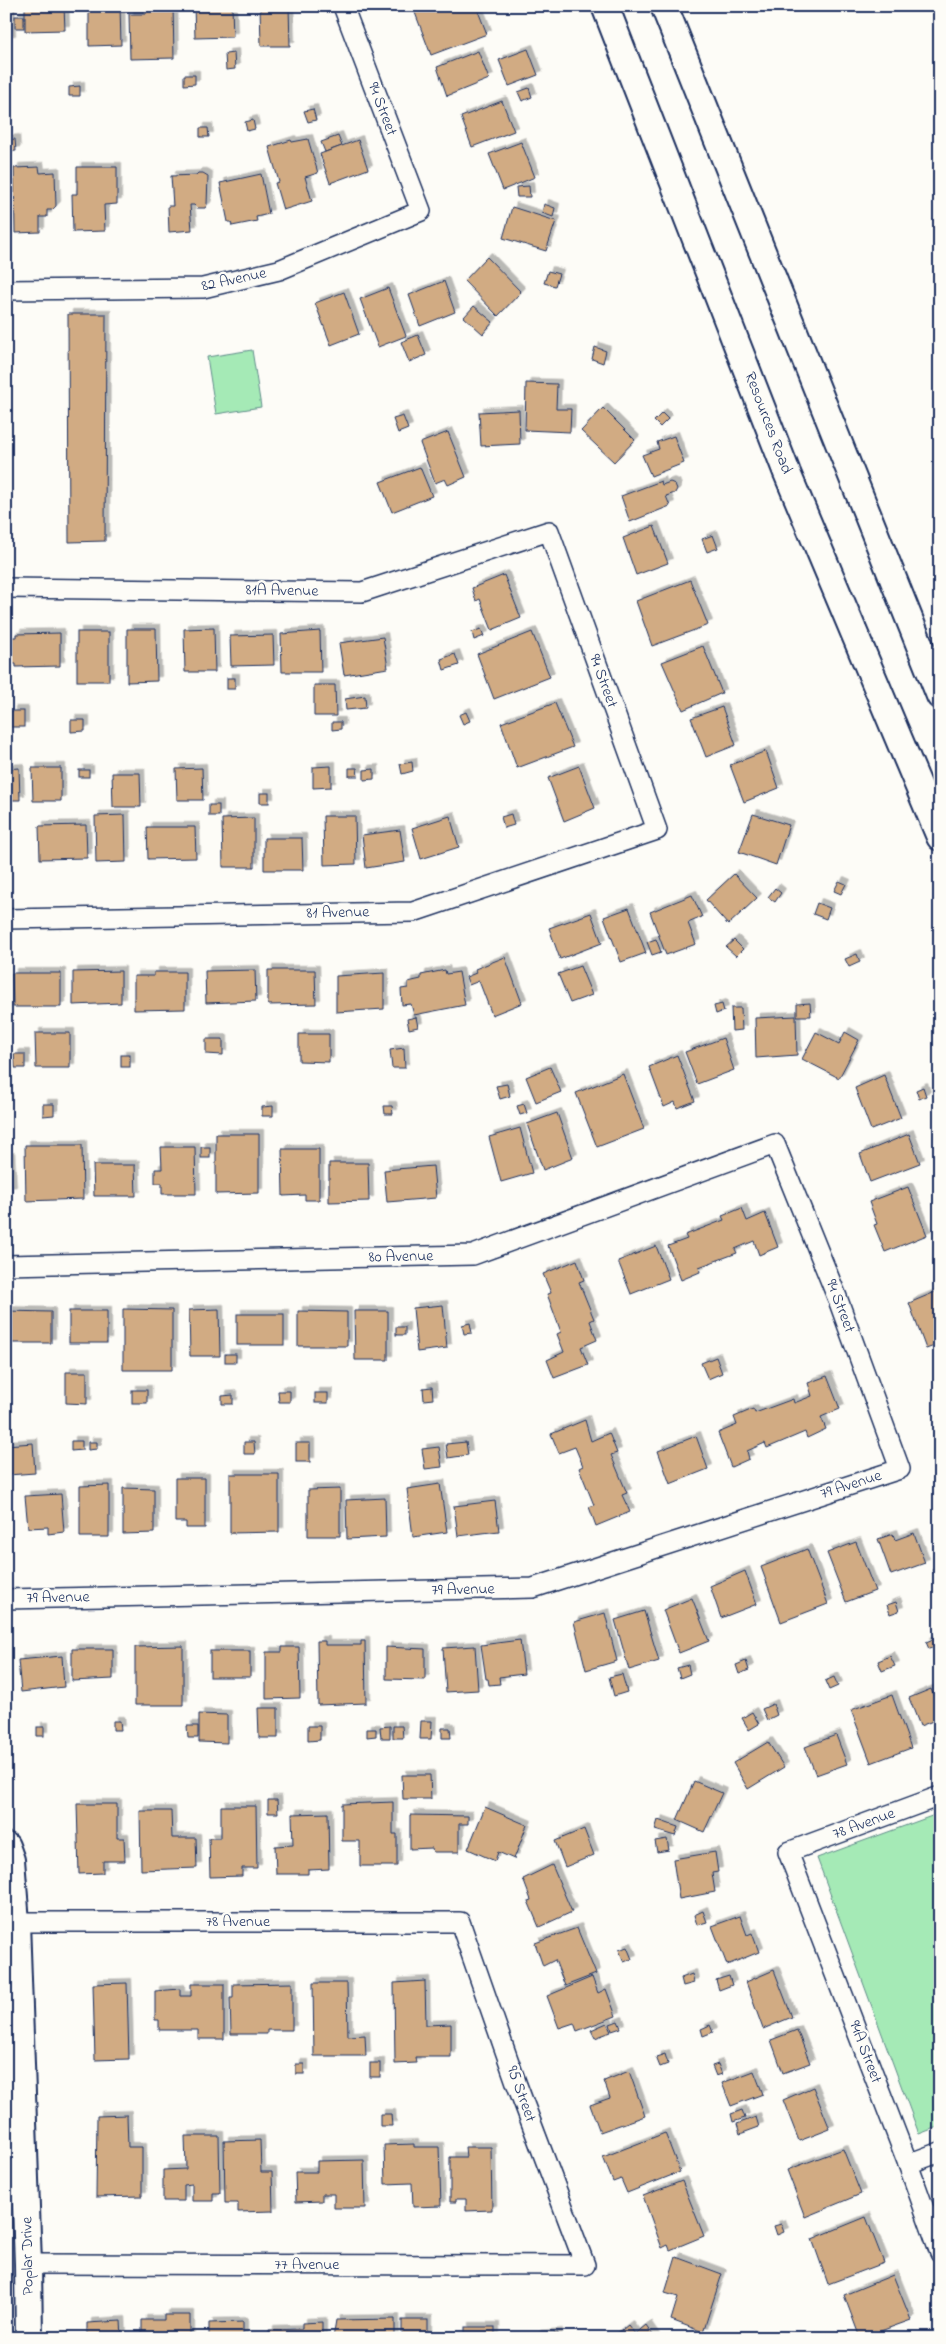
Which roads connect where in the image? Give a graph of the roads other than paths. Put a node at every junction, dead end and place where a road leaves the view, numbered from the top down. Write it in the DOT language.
graph roads {
  1 [pos="343,6"];
  2 [pos="605,6"];
  3 [pos="664,6"];
  4 [pos="421,211"];
  5 [pos="6,290"];
  6 [pos="549,531"];
  7 [pos="6,588"];
  8 [pos="940,696"];
  9 [pos="931,792"];
  10 [pos="657,830"];
  11 [pos="940,837"];
  12 [pos="6,919"];
  13 [pos="775,1144"];
  14 [pos="6,1265"];
  15 [pos="900,1469"];
  16 [pos="6,1599"];
  17 [pos="940,1796"];
  18 [pos="6,1846"];
  19 [pos="788,1852"];
  20 [pos="16,1922"];
  21 [pos="460,1922"];
  22 [pos="940,2152"];
  23 [pos="908,2164"];
  24 [pos="940,2253"];
  25 [pos="28,2264"];
  26 [pos="585,2265"];
  27 [pos="29,2338"];
  1 -- 4 [label="street, 94 Street"];
  2 -- 9 [label="main road, Resources Road"];
  3 -- 8 [label="main road"];
  4 -- 5 [label="street, 82 Avenue"];
  6 -- 7 [label="street, 81A Avenue"];
  6 -- 10 [label="street, 94 Street"];
  9 -- 11 [label="main road, Resources Road"];
  10 -- 12 [label="street, 81 Avenue"];
  13 -- 14 [label="street, 80 Avenue"];
  13 -- 15 [label="street, 94 Street"];
  15 -- 16 [label="street, 79 Avenue"];
  17 -- 19 [label="street, 78 Avenue"];
  18 -- 20 [label="main road, Poplar Drive"];
  19 -- 23 [label="street, 94A Street"];
  20 -- 21 [label="street, 78 Avenue"];
  20 -- 25 [label="main road, Poplar Drive"];
  21 -- 26 [label="street, 95 Street"];
  22 -- 23 [label="street"];
  23 -- 24 [label="street, 94A Street"];
  25 -- 26 [label="street, 77 Avenue"];
  25 -- 27 [label="main road, Poplar Drive"];
}
